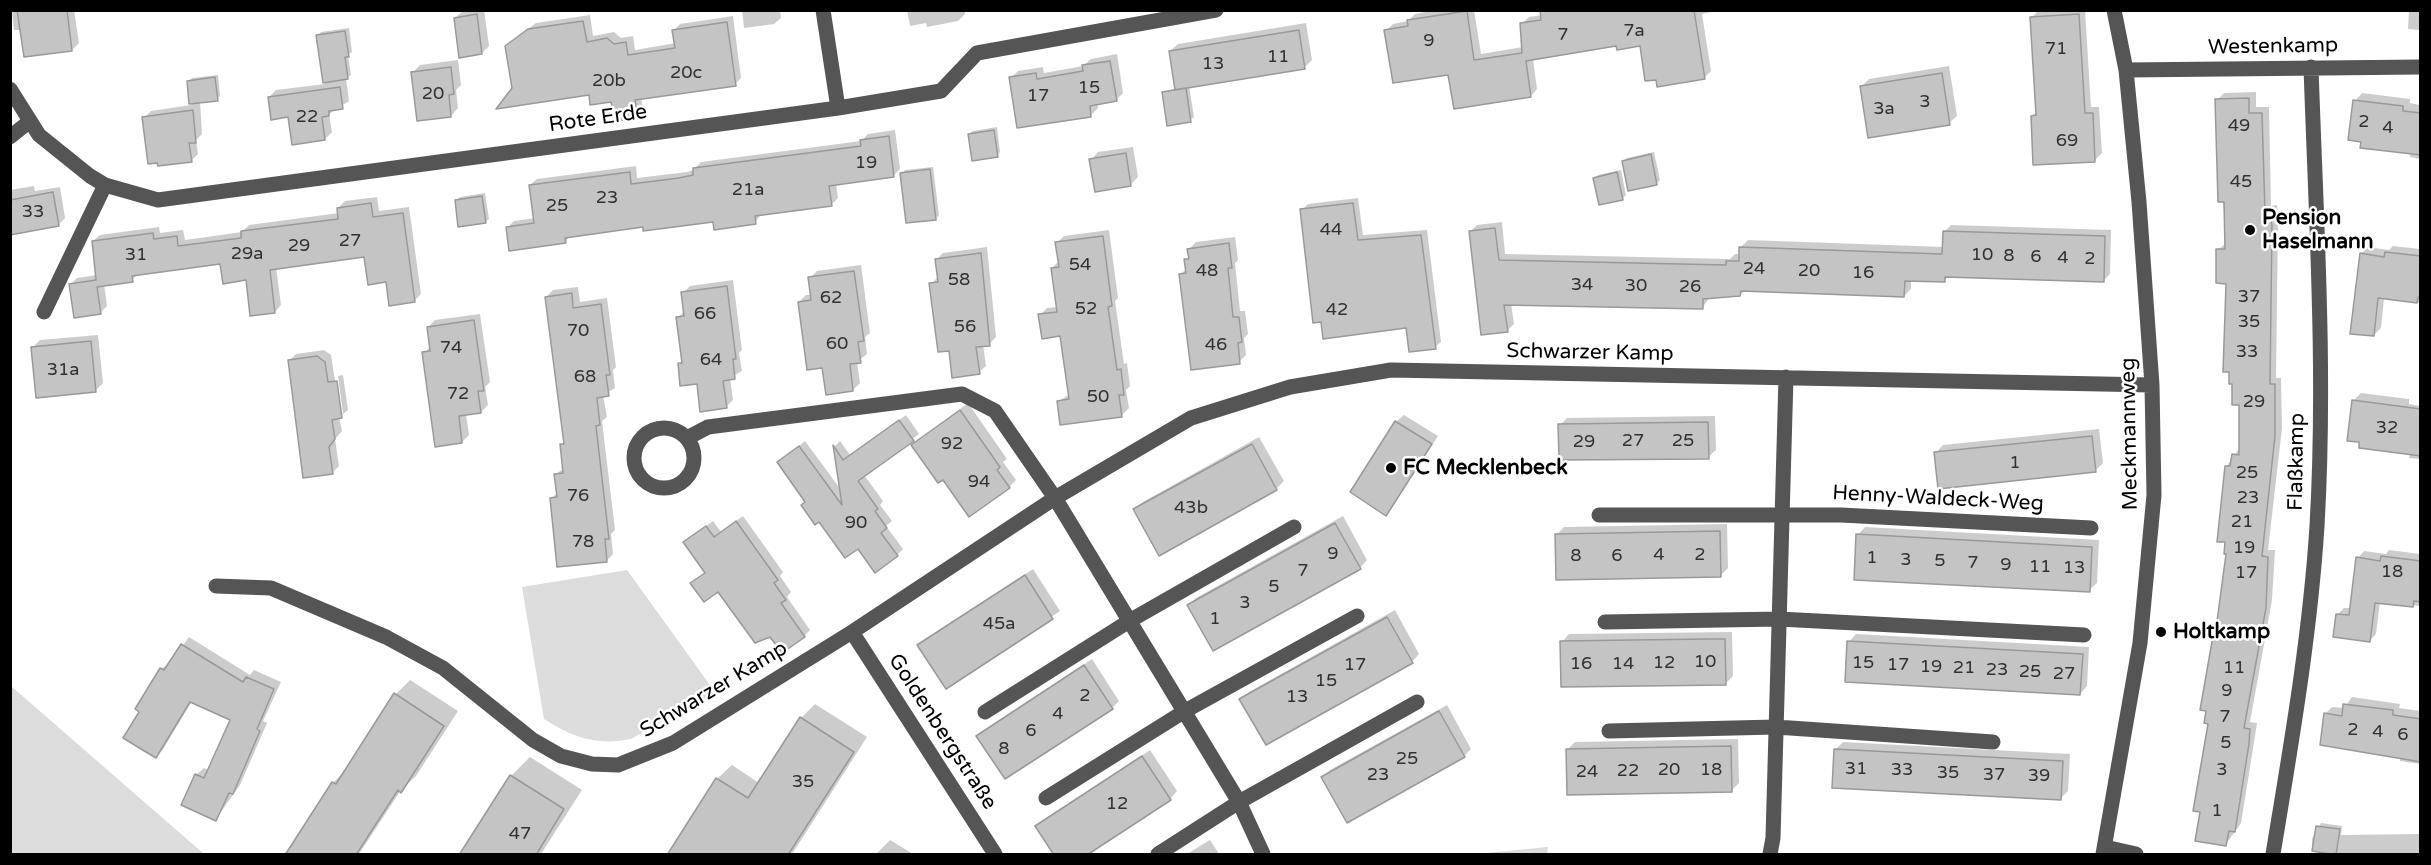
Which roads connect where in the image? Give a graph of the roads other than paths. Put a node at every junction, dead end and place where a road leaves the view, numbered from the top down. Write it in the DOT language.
graph roads {
  1 [pos="823,10"];
  2 [pos="1216,10"];
  3 [pos="2114,10"];
  4 [pos="2311,67"];
  5 [pos="2421,67"];
  6 [pos="2126,70"];
  7 [pos="10,89"];
  8 [pos="838,108"];
  9 [pos="30,121"];
  10 [pos="10,137"];
  11 [pos="105,184"];
  12 [pos="44,312"];
  13 [pos="1786,377"];
  14 [pos="2152,385"];
  15 [pos="687,438"];
  16 [pos="1055,498"];
  17 [pos="1599,515"];
  18 [pos="1782,516"];
  19 [pos="1294,527"];
  20 [pos="2091,528"];
  21 [pos="216,586"];
  22 [pos="1357,616"];
  23 [pos="1779,619"];
  24 [pos="1131,620"];
  25 [pos="1605,622"];
  26 [pos="852,632"];
  27 [pos="2084,635"];
  28 [pos="1417,702"];
  29 [pos="1185,711"];
  30 [pos="985,712"];
  31 [pos="1776,727"];
  32 [pos="1609,731"];
  33 [pos="1993,742"];
  34 [pos="1046,798"];
  35 [pos="1239,802"];
  36 [pos="2104,851"];
  37 [pos="995,855"];
  38 [pos="1158,855"];
  39 [pos="1263,855"];
  40 [pos="1770,855"];
  41 [pos="2136,855"];
  42 [pos="2273,855"];
  1 -- 8 [label="street"];
  2 -- 8 [label="street, Rote Erde"];
  3 -- 6 [label="street, Meckmannweg"];
  4 -- 5 [label="street, Westenkamp"];
  4 -- 6 [label="street, Westenkamp"];
  4 -- 42 [label="street, Flaßkamp"];
  6 -- 14 [label="street, Meckmannweg"];
  7 -- 9 [label="street, Rote Erde"];
  8 -- 11 [label="street, Rote Erde"];
  9 -- 10 [label="street"];
  9 -- 11 [label="street, Rote Erde"];
  11 -- 12 [label="street"];
  13 -- 14 [label="street, Schwarzer Kamp"];
  13 -- 16 [label="street, Schwarzer Kamp"];
  13 -- 18 [label="street"];
  14 -- 36 [label="street, Meckmannweg"];
  15 -- 15 [label="street"];
  15 -- 16 [label="street"];
  16 -- 24 [label="street"];
  16 -- 26 [label="street, Schwarzer Kamp"];
  17 -- 18 [label="street, Henny-Waldeck-Weg"];
  18 -- 20 [label="street, Henny-Waldeck-Weg"];
  18 -- 23 [label="street"];
  19 -- 24 [label="street"];
  21 -- 26 [label="street, Schwarzer Kamp"];
  22 -- 29 [label="street"];
  23 -- 25 [label="street"];
  23 -- 27 [label="street"];
  23 -- 31 [label="street"];
  24 -- 29 [label="street"];
  24 -- 30 [label="street"];
  26 -- 37 [label="street, Goldenbergstraße"];
  28 -- 35 [label="street"];
  29 -- 34 [label="street"];
  29 -- 35 [label="street"];
  31 -- 32 [label="street"];
  31 -- 33 [label="street"];
  31 -- 40 [label="street"];
  35 -- 38 [label="street"];
  35 -- 39 [label="street"];
  36 -- 41 [label="street"];
}
